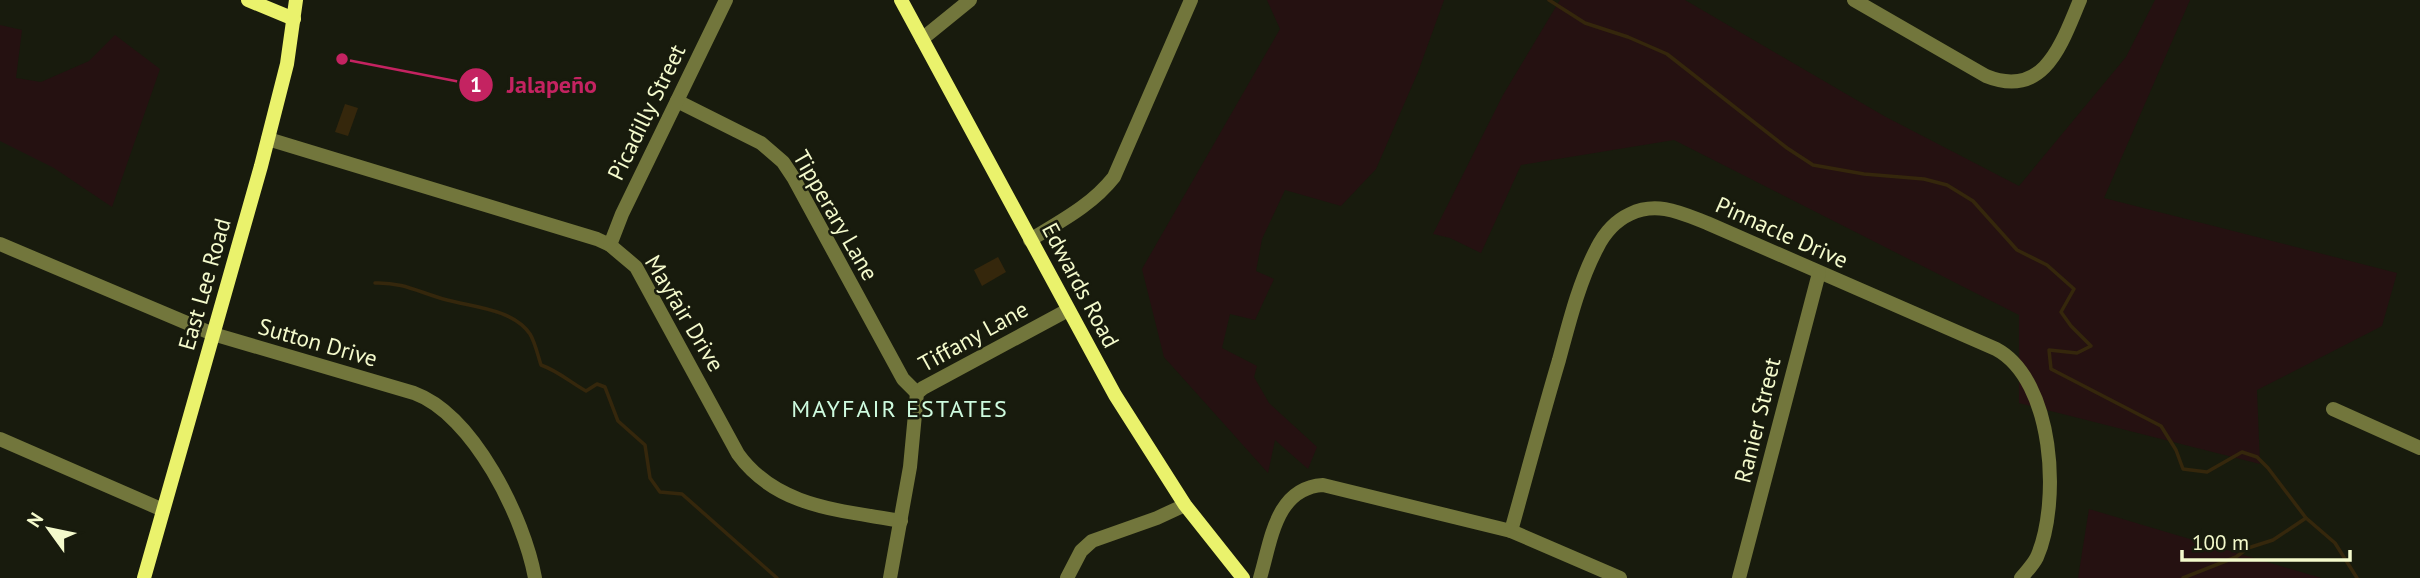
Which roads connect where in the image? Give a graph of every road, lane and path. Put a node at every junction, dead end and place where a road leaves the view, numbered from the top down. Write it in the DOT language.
graph roads {
  1 [pos="248,0"];
  2 [pos="296,0"];
  3 [pos="726,0"];
  4 [pos="901,0"];
  5 [pos="970,0"];
  6 [pos="1191,0"];
  7 [pos="1854,0"];
  8 [pos="2080,0"];
  9 [pos="294,19"];
  10 [pos="922,39"];
  11 [pos="677,101"];
  12 [pos="268,139"];
  13 [pos="1030,240"];
  14 [pos="0,244"];
  15 [pos="610,246"];
  16 [pos="1819,273"];
  17 [pos="1068,310"];
  18 [pos="213,334"];
  19 [pos="917,393"];
  20 [pos="2333,409"];
  21 [pos="0,439"];
  22 [pos="2420,448"];
  23 [pos="1185,505"];
  24 [pos="163,510"];
  25 [pos="901,522"];
  26 [pos="1511,531"];
  27 [pos="144,578"];
  28 [pos="535,578"];
  29 [pos="890,578"];
  30 [pos="1067,578"];
  31 [pos="1243,578"];
  32 [pos="1260,578"];
  33 [pos="1620,578"];
  34 [pos="1739,578"];
  35 [pos="2021,578"];
  1 -- 9 [label="main road"];
  2 -- 9 [label="main road, East Lee Road"];
  3 -- 11 [label="street, Picadilly Street"];
  4 -- 10 [label="main road, Edwards Road"];
  5 -- 10 [label="street"];
  6 -- 13 [label="street"];
  7 -- 8 [label="street"];
  9 -- 12 [label="main road, East Lee Road"];
  10 -- 13 [label="main road, Edwards Road"];
  11 -- 15 [label="street, Picadilly Street"];
  11 -- 19 [label="street, Tipperary Lane"];
  12 -- 15 [label="street, Mayfair Drive"];
  12 -- 18 [label="main road, East Lee Road"];
  13 -- 17 [label="main road, Edwards Road"];
  14 -- 18 [label="street, Sutton Drive"];
  15 -- 25 [label="street, Mayfair Drive"];
  16 -- 26 [label="street, Pinnacle Drive"];
  16 -- 34 [label="street, Ranier Street"];
  16 -- 35 [label="street, Pinnacle Drive"];
  17 -- 19 [label="street, Tiffany Lane"];
  17 -- 23 [label="main road, Edwards Road"];
  18 -- 24 [label="main road, East Lee Road"];
  18 -- 28 [label="street, Sutton Drive"];
  19 -- 25 [label="street, Tiffany Lane"];
  20 -- 22 [label="street"];
  21 -- 24 [label="street"];
  23 -- 30 [label="street"];
  23 -- 31 [label="main road, Edwards Road"];
  24 -- 27 [label="main road, East Lee Road"];
  25 -- 29 [label="street, Tiffany Lane"];
  26 -- 32 [label="street"];
  26 -- 33 [label="street"];
}
